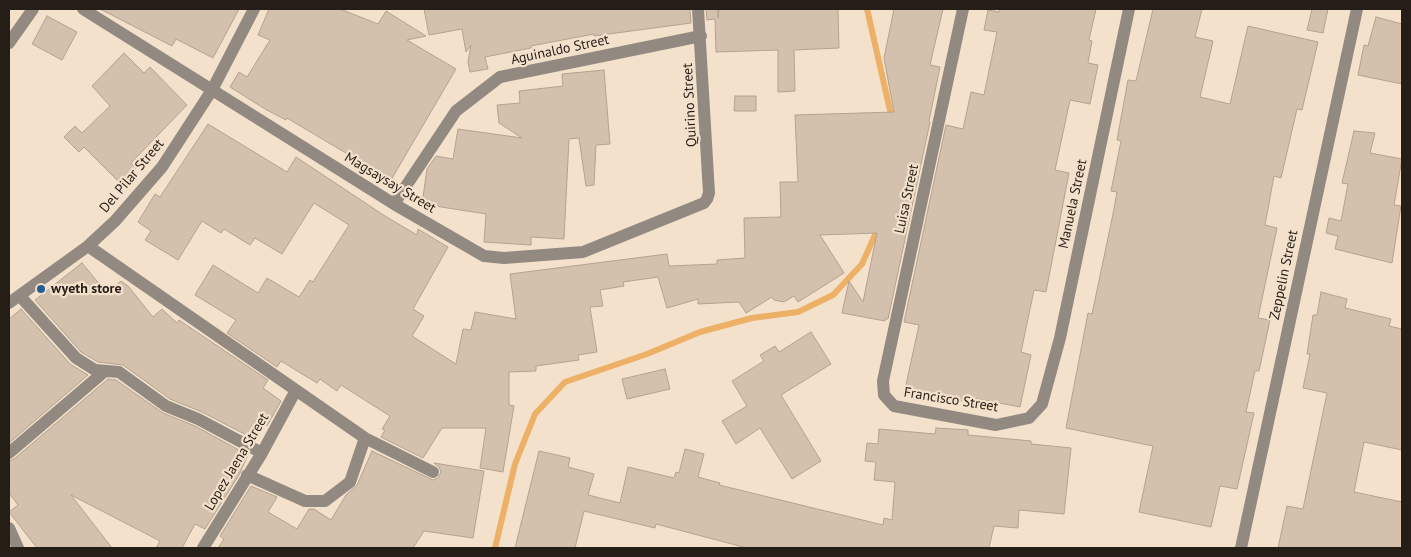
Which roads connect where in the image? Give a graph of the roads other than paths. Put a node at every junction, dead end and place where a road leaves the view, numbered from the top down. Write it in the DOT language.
graph roads {
  1 [pos="33,9"];
  2 [pos="83,9"];
  3 [pos="254,9"];
  4 [pos="698,9"];
  5 [pos="963,9"];
  6 [pos="1130,9"];
  7 [pos="1357,9"];
  8 [pos="701,36"];
  9 [pos="9,43"];
  10 [pos="212,90"];
  11 [pos="707,199"];
  12 [pos="394,204"];
  13 [pos="88,246"];
  14 [pos="14,300"];
  15 [pos="105,371"];
  16 [pos="296,390"];
  17 [pos="884,395"];
  18 [pos="1042,404"];
  19 [pos="365,438"];
  20 [pos="262,453"];
  21 [pos="9,454"];
  22 [pos="433,472"];
  23 [pos="247,475"];
  24 [pos="9,528"];
  25 [pos="1240,546"];
  26 [pos="18,548"];
  27 [pos="203,548"];
  1 -- 9 [label="street"];
  2 -- 10 [label="street, Magsaysay Street"];
  3 -- 10 [label="street, Del Pilar Street"];
  4 -- 8 [label="street, Quirino Street"];
  5 -- 17 [label="street, Luisa Street"];
  6 -- 18 [label="street, Manuela Street"];
  7 -- 25 [label="street, Zeppelin Street"];
  8 -- 11 [label="street, Quirino Street"];
  8 -- 12 [label="street, Aguinaldo Street"];
  10 -- 12 [label="street, Magsaysay Street"];
  10 -- 13 [label="street, Del Pilar Street"];
  11 -- 12 [label="street, Magsaysay Street"];
  13 -- 14 [label="street, Del Pilar Street"];
  13 -- 16 [label="street"];
  14 -- 15 [label="street"];
  15 -- 20 [label="street"];
  15 -- 21 [label="street"];
  16 -- 19 [label="street"];
  16 -- 20 [label="street, Lopez Jaena Street"];
  17 -- 18 [label="street, Francisco Street"];
  19 -- 22 [label="street"];
  19 -- 23 [label="street"];
  20 -- 23 [label="street, Lopez Jaena Street"];
  23 -- 27 [label="street, Lopez Jaena Street"];
  24 -- 26 [label="street"];
}
